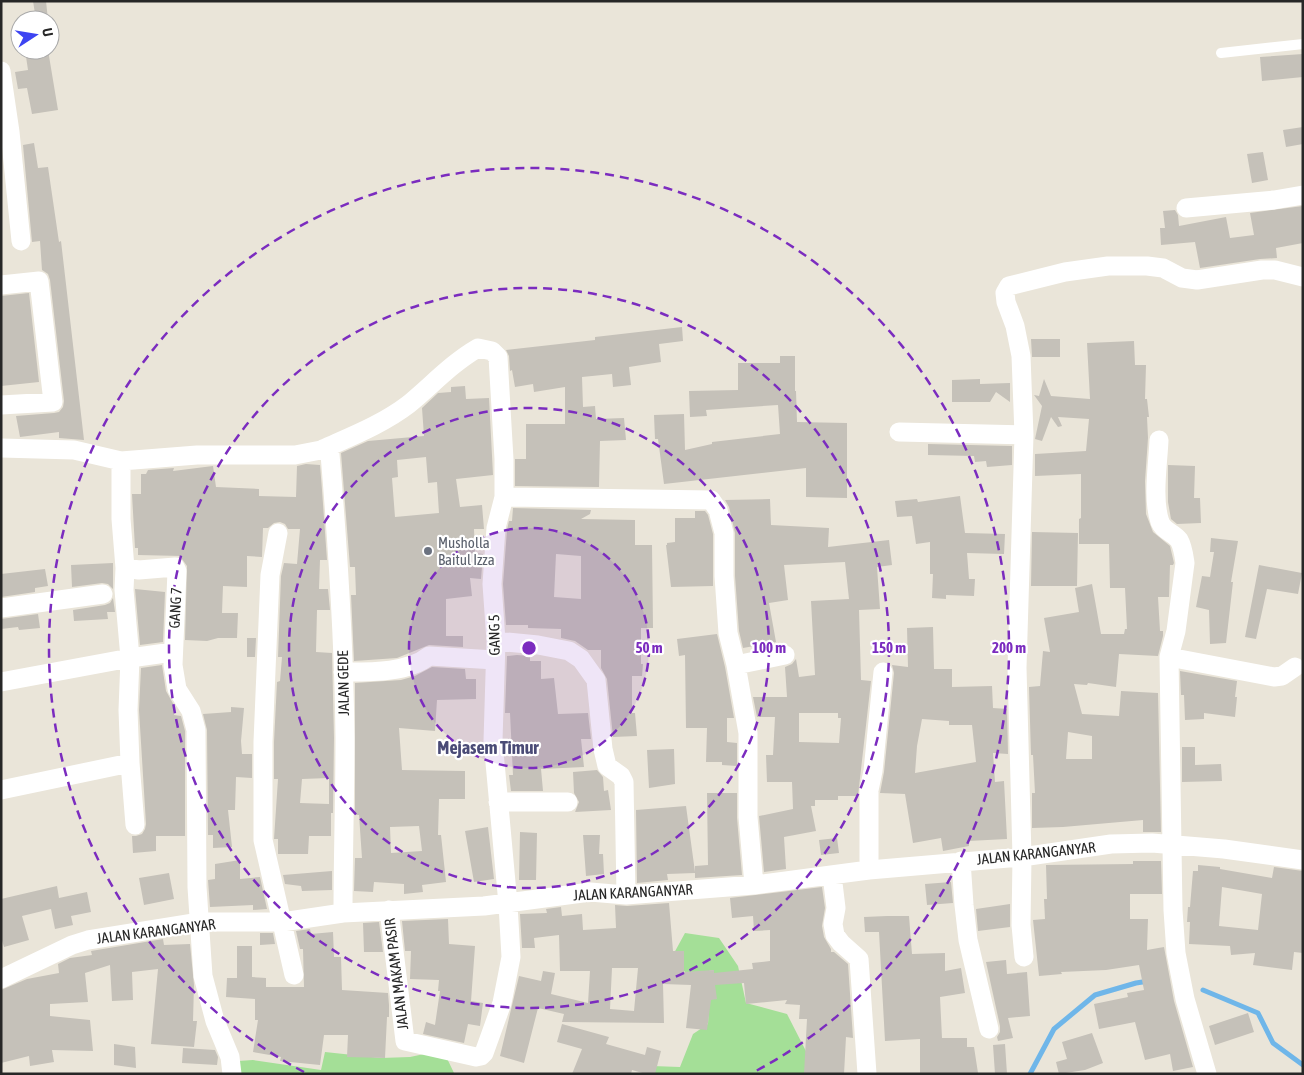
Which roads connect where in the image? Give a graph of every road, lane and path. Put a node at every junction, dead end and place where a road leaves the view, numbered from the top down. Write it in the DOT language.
graph roads {
  1 [pos="1303,44"];
  2 [pos="1221,53"];
  3 [pos="1,71"];
  4 [pos="5,133"];
  5 [pos="1303,195"];
  6 [pos="1186,208"];
  7 [pos="21,241"];
  8 [pos="1303,277"];
  9 [pos="1,285"];
  10 [pos="1,405"];
  11 [pos="899,432"];
  12 [pos="1024,435"];
  13 [pos="1159,440"];
  14 [pos="1,448"];
  15 [pos="326,451"];
  16 [pos="121,461"];
  17 [pos="504,497"];
  18 [pos="278,533"];
  19 [pos="125,568"];
  20 [pos="103,594"];
  21 [pos="1,608"];
  22 [pos="496,651"];
  23 [pos="173,652"];
  24 [pos="786,656"];
  25 [pos="1169,657"];
  26 [pos="130,658"];
  27 [pos="736,665"];
  28 [pos="1295,667"];
  29 [pos="343,672"];
  30 [pos="883,672"];
  31 [pos="1,682"];
  32 [pos="121,765"];
  33 [pos="1,790"];
  34 [pos="498,802"];
  35 [pos="568,802"];
  36 [pos="135,825"];
  37 [pos="1172,845"];
  38 [pos="1022,857"];
  39 [pos="1303,860"];
  40 [pos="961,861"];
  41 [pos="869,870"];
  42 [pos="832,875"];
  43 [pos="754,885"];
  44 [pos="626,895"];
  45 [pos="508,904"];
  46 [pos="389,910"];
  47 [pos="343,913"];
  48 [pos="200,922"];
  49 [pos="282,922"];
  50 [pos="1024,957"];
  51 [pos="294,975"];
  52 [pos="1,979"];
  53 [pos="989,1029"];
  54 [pos="232,1074"];
  55 [pos="867,1074"];
  56 [pos="1207,1074"];
  1 -- 2 [label="lane"];
  3 -- 4 [label="street"];
  4 -- 7 [label="street"];
  5 -- 6 [label="street"];
  8 -- 12 [label="street"];
  9 -- 10 [label="street"];
  11 -- 12 [label="street"];
  12 -- 38 [label="street"];
  13 -- 25 [label="street"];
  14 -- 16 [label="street"];
  15 -- 16 [label="street"];
  15 -- 17 [label="street, GANG 5"];
  15 -- 29 [label="street, JALAN GEDE"];
  16 -- 19 [label="street"];
  17 -- 22 [label="street, GANG 5"];
  17 -- 27 [label="street"];
  18 -- 49 [label="street"];
  19 -- 23 [label="street, GANG 7"];
  19 -- 26 [label="street"];
  20 -- 21 [label="street"];
  22 -- 29 [label="street"];
  22 -- 34 [label="street, GANG 5"];
  22 -- 44 [label="street"];
  23 -- 26 [label="street"];
  23 -- 48 [label="street, GANG 7"];
  24 -- 27 [label="street"];
  25 -- 28 [label="street"];
  25 -- 37 [label="street"];
  26 -- 31 [label="street"];
  26 -- 32 [label="street"];
  27 -- 43 [label="street"];
  29 -- 47 [label="street, JALAN GEDE"];
  30 -- 41 [label="street"];
  32 -- 33 [label="street"];
  32 -- 36 [label="street"];
  34 -- 35 [label="street"];
  34 -- 45 [label="street, GANG 5"];
  37 -- 38 [label="street, JALAN KARANGANYAR"];
  37 -- 39 [label="street, JALAN KARANGANYAR"];
  37 -- 56 [label="street"];
  38 -- 40 [label="street, JALAN KARANGANYAR"];
  38 -- 50 [label="street"];
  40 -- 41 [label="street, JALAN KARANGANYAR"];
  40 -- 53 [label="street"];
  41 -- 42 [label="street, JALAN KARANGANYAR"];
  42 -- 43 [label="street, JALAN KARANGANYAR"];
  42 -- 55 [label="street"];
  43 -- 44 [label="street, JALAN KARANGANYAR"];
  44 -- 45 [label="street, JALAN KARANGANYAR"];
  45 -- 46 [label="street, JALAN KARANGANYAR"];
  45 -- 46 [label="street, JALAN MAKAM PASIR"];
  46 -- 47 [label="street, JALAN KARANGANYAR"];
  47 -- 49 [label="street, JALAN KARANGANYAR"];
  48 -- 49 [label="street, JALAN KARANGANYAR"];
  48 -- 52 [label="street, JALAN KARANGANYAR"];
  48 -- 54 [label="street, GANG 7"];
  49 -- 51 [label="street"];
}
